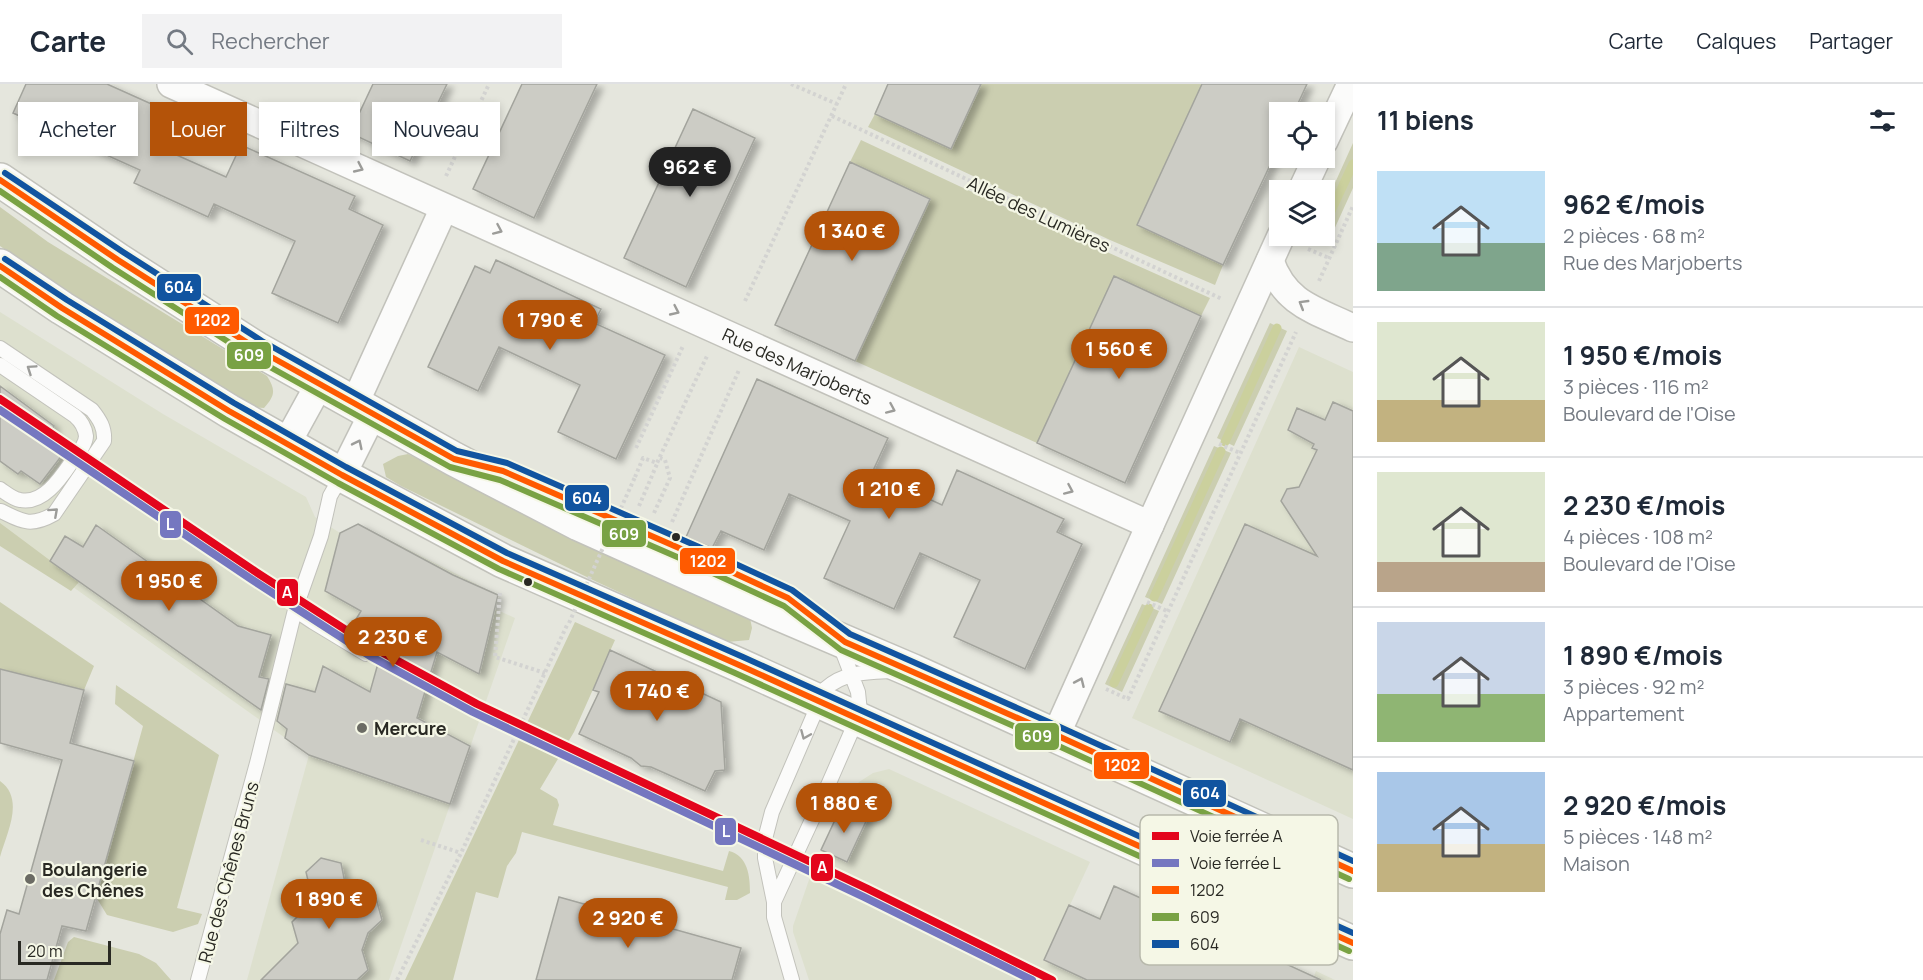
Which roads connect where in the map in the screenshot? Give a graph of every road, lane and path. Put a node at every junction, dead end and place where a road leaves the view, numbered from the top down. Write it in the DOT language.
graph roads {
  1 [pos="171,84"];
  2 [pos="489,84"];
  3 [pos="791,84"];
  4 [pos="846,84"];
  5 [pos="1351,84"];
  6 [pos="837,104"];
  7 [pos="832,116"];
  8 [pos="1335,118"];
  9 [pos="0,180"];
  10 [pos="439,206"];
  11 [pos="1353,206"];
  12 [pos="1277,246"];
  13 [pos="1270,261"];
  14 [pos="0,266"];
  15 [pos="745,301"];
  16 [pos="1307,306"];
  17 [pos="1247,311"];
  18 [pos="1353,328"];
  19 [pos="685,342"];
  20 [pos="0,348"];
  21 [pos="706,359"];
  22 [pos="0,365"];
  23 [pos="741,366"];
  24 [pos="320,383"];
  25 [pos="364,408"];
  26 [pos="1213,441"];
  27 [pos="287,443"];
  28 [pos="636,448"];
  29 [pos="1240,454"];
  30 [pos="660,458"];
  31 [pos="657,463"];
  32 [pos="342,475"];
  33 [pos="0,489"];
  34 [pos="40,496"];
  35 [pos="657,507"];
  36 [pos="1,510"];
  37 [pos="635,515"];
  38 [pos="1150,525"];
  39 [pos="670,526"];
  40 [pos="503,561"];
  41 [pos="1141,599"];
  42 [pos="295,610"];
  43 [pos="1167,611"];
  44 [pos="838,639"];
  45 [pos="366,654"];
  46 [pos="913,671"];
  47 [pos="545,673"];
  48 [pos="852,674"];
  49 [pos="1101,687"];
  50 [pos="819,701"];
  51 [pos="858,719"];
  52 [pos="1056,735"];
  53 [pos="1229,815"];
  54 [pos="421,840"];
  55 [pos="1140,846"];
  56 [pos="461,853"];
  57 [pos="1338,865"];
  58 [pos="1353,872"];
  59 [pos="774,902"];
  60 [pos="1338,924"];
  61 [pos="1353,924"];
  62 [pos="1338,936"];
  63 [pos="1353,943"];
  64 [pos="198,980"];
  65 [pos="396,980"];
  66 [pos="792,980"];
  1 -- 10 [label="street, Rue des Marjoberts, one-way"];
  2 -- 10 [label="path"];
  3 -- 6 [label="path"];
  4 -- 6 [label="path"];
  5 -- 8 [label="street"];
  6 -- 7 [label="path"];
  7 -- 15 [label="path"];
  7 -- 17 [label="path, Allée des Lumières"];
  9 -- 24 [label="main road"];
  10 -- 25 [label="street"];
  10 -- 38 [label="street, Rue des Marjoberts, one-way"];
  11 -- 16 [label="path"];
  12 -- 13 [label="street"];
  16 -- 13 [label="street, one-way"];
  13 -- 17 [label="street"];
  14 -- 27 [label="main road"];
  16 -- 18 [label="street"];
  16 -- 29 [label="path"];
  17 -- 38 [label="street"];
  19 -- 28 [label="path"];
  36 -- 20 [label="lane, one-way"];
  21 -- 30 [label="path"];
  22 -- 34 [label="lane"];
  23 -- 39 [label="path"];
  24 -- 25 [label="main road"];
  24 -- 27 [label="street"];
  32 -- 25 [label="street, one-way"];
  25 -- 44 [label="main road"];
  26 -- 29 [label="path"];
  27 -- 32 [label="main road"];
  29 -- 43 [label="path"];
  30 -- 31 [label="path"];
  30 -- 35 [label="path"];
  31 -- 37 [label="path"];
  31 -- 47 [label="path, bridge"];
  32 -- 40 [label="main road"];
  32 -- 42 [label="lane, Rue des Chênes Bruns"];
  33 -- 34 [label="lane"];
  34 -- 36 [label="lane"];
  52 -- 38 [label="street, one-way"];
  40 -- 47 [label="path"];
  40 -- 50 [label="main road"];
  41 -- 43 [label="path"];
  42 -- 45 [label="lane"];
  42 -- 64 [label="lane, Rue des Chênes Bruns"];
  43 -- 49 [label="path"];
  44 -- 46 [label="main road"];
  44 -- 48 [label="lane"];
  46 -- 48 [label="lane"];
  46 -- 52 [label="main road"];
  47 -- 56 [label="path"];
  48 -- 50 [label="lane"];
  48 -- 51 [label="lane"];
  50 -- 51 [label="main road"];
  50 -- 59 [label="lane, one-way"];
  51 -- 55 [label="main road"];
  51 -- 59 [label="lane"];
  52 -- 53 [label="main road"];
  54 -- 56 [label="path"];
  56 -- 65 [label="path"];
  57 -- 58 [label="main road"];
  59 -- 66 [label="lane"];
  60 -- 61 [label="street"];
  62 -- 63 [label="main road"];
}
